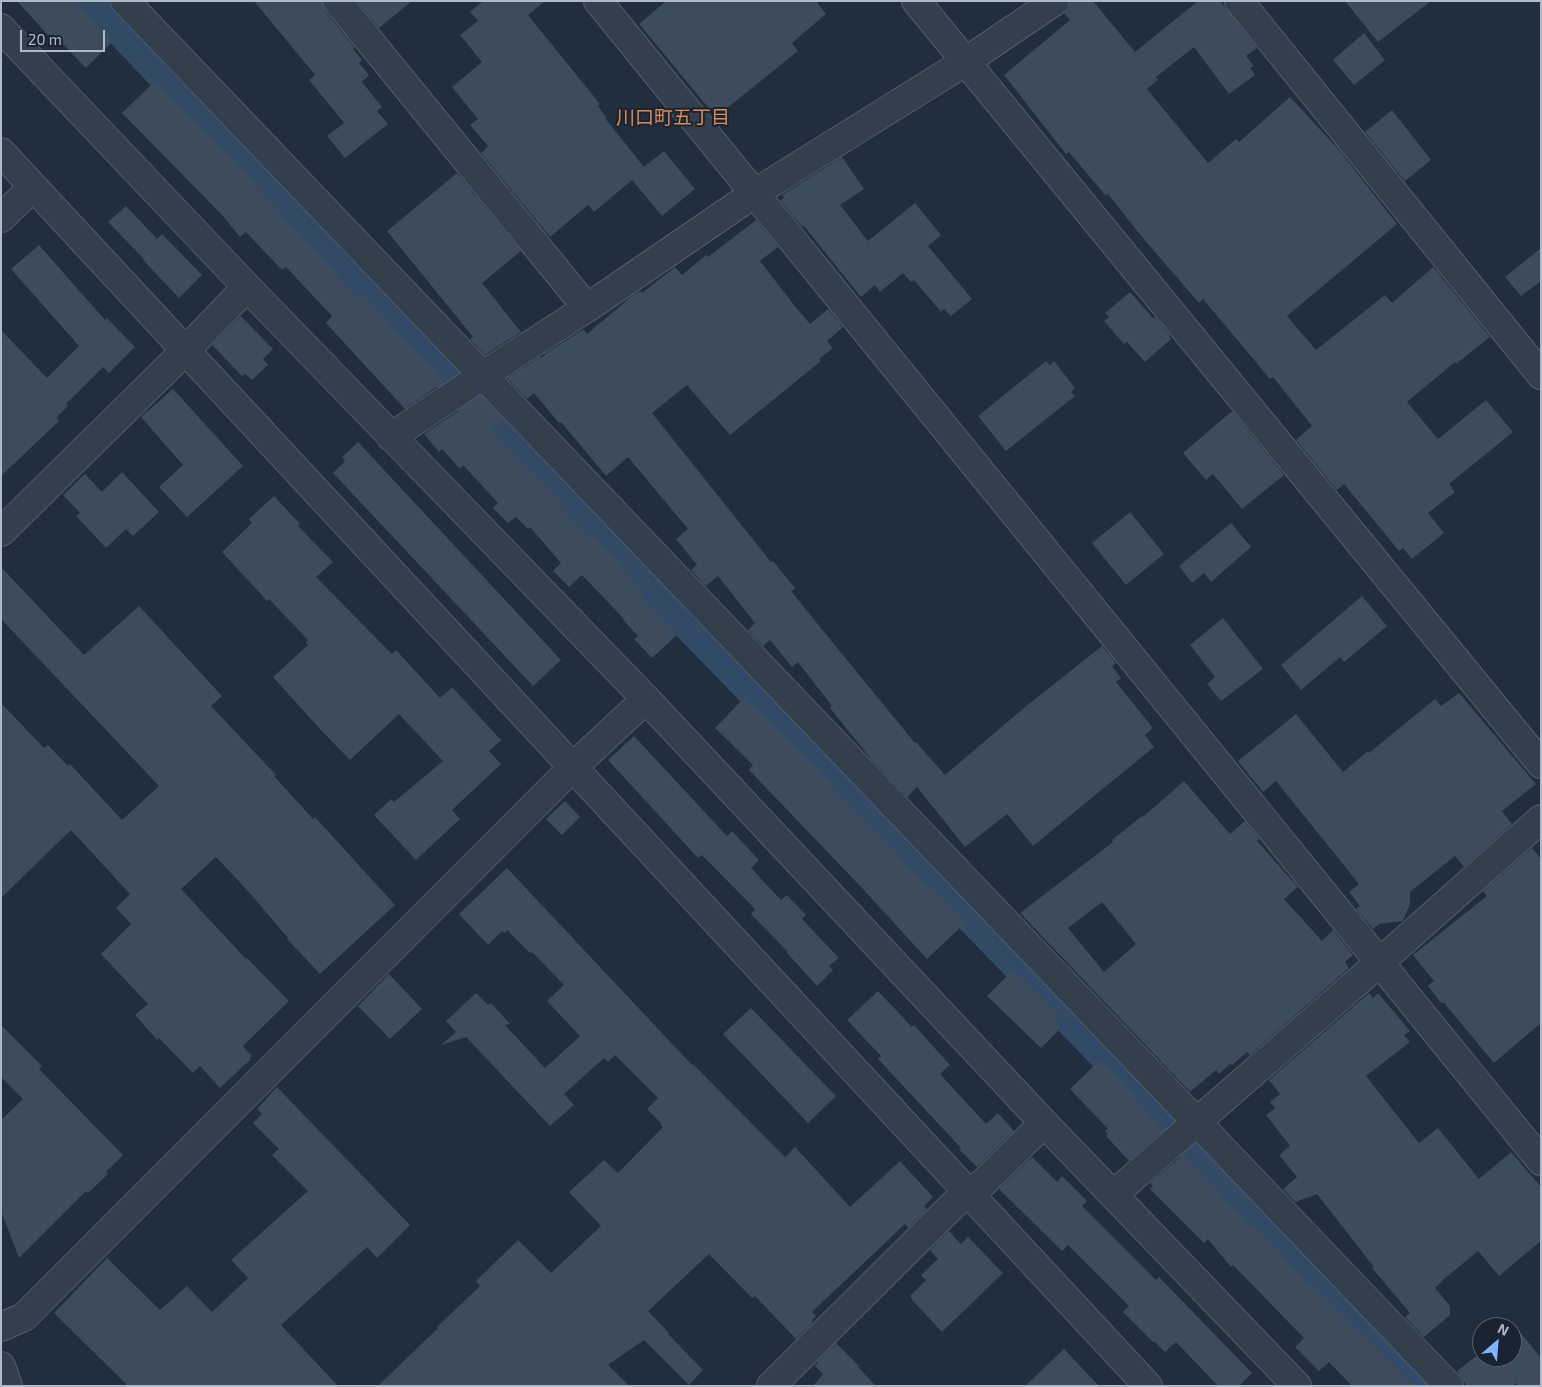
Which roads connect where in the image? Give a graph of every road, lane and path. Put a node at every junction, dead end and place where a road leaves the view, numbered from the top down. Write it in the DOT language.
graph roads {
  1 [pos="125,1"];
  2 [pos="337,1"];
  3 [pos="598,1"];
  4 [pos="916,1"];
  5 [pos="1055,1"];
  6 [pos="1239,1"];
  7 [pos="1,28"];
  8 [pos="965,62"];
  9 [pos="1,152"];
  10 [pos="33,187"];
  11 [pos="755,193"];
  12 [pos="1,218"];
  13 [pos="247,287"];
  14 [pos="587,308"];
  15 [pos="186,350"];
  16 [pos="1541,375"];
  17 [pos="482,376"];
  18 [pos="391,437"];
  19 [pos="1,532"];
  20 [pos="646,699"];
  21 [pos="1541,764"];
  22 [pos="572,768"];
  23 [pos="1541,819"];
  24 [pos="1379,963"];
  25 [pos="1197,1122"];
  26 [pos="1044,1123"];
  27 [pos="1541,1161"];
  28 [pos="969,1192"];
  29 [pos="1114,1196"];
  30 [pos="1,1327"];
  31 [pos="1,1366"];
  32 [pos="8,1386"];
  33 [pos="772,1386"];
  34 [pos="1148,1386"];
  35 [pos="1297,1386"];
  36 [pos="1449,1386"];
  1 -- 17 [label="street"];
  2 -- 14 [label="street"];
  3 -- 11 [label="street"];
  4 -- 8 [label="street"];
  5 -- 8 [label="street"];
  6 -- 16 [label="street"];
  7 -- 13 [label="street"];
  8 -- 11 [label="street"];
  8 -- 21 [label="street"];
  9 -- 10 [label="street"];
  10 -- 12 [label="street"];
  10 -- 15 [label="street"];
  11 -- 14 [label="street"];
  11 -- 24 [label="street"];
  13 -- 15 [label="street"];
  13 -- 18 [label="street"];
  14 -- 17 [label="street"];
  15 -- 19 [label="street"];
  15 -- 22 [label="street"];
  17 -- 18 [label="street"];
  17 -- 25 [label="street"];
  18 -- 20 [label="street"];
  20 -- 22 [label="street"];
  20 -- 26 [label="street"];
  22 -- 28 [label="street"];
  22 -- 30 [label="street"];
  23 -- 24 [label="street"];
  24 -- 25 [label="street"];
  24 -- 27 [label="street"];
  25 -- 29 [label="street"];
  25 -- 36 [label="street"];
  26 -- 28 [label="street"];
  26 -- 29 [label="street"];
  28 -- 33 [label="street"];
  28 -- 34 [label="street"];
  29 -- 35 [label="street"];
  31 -- 32 [label="street"];
}
